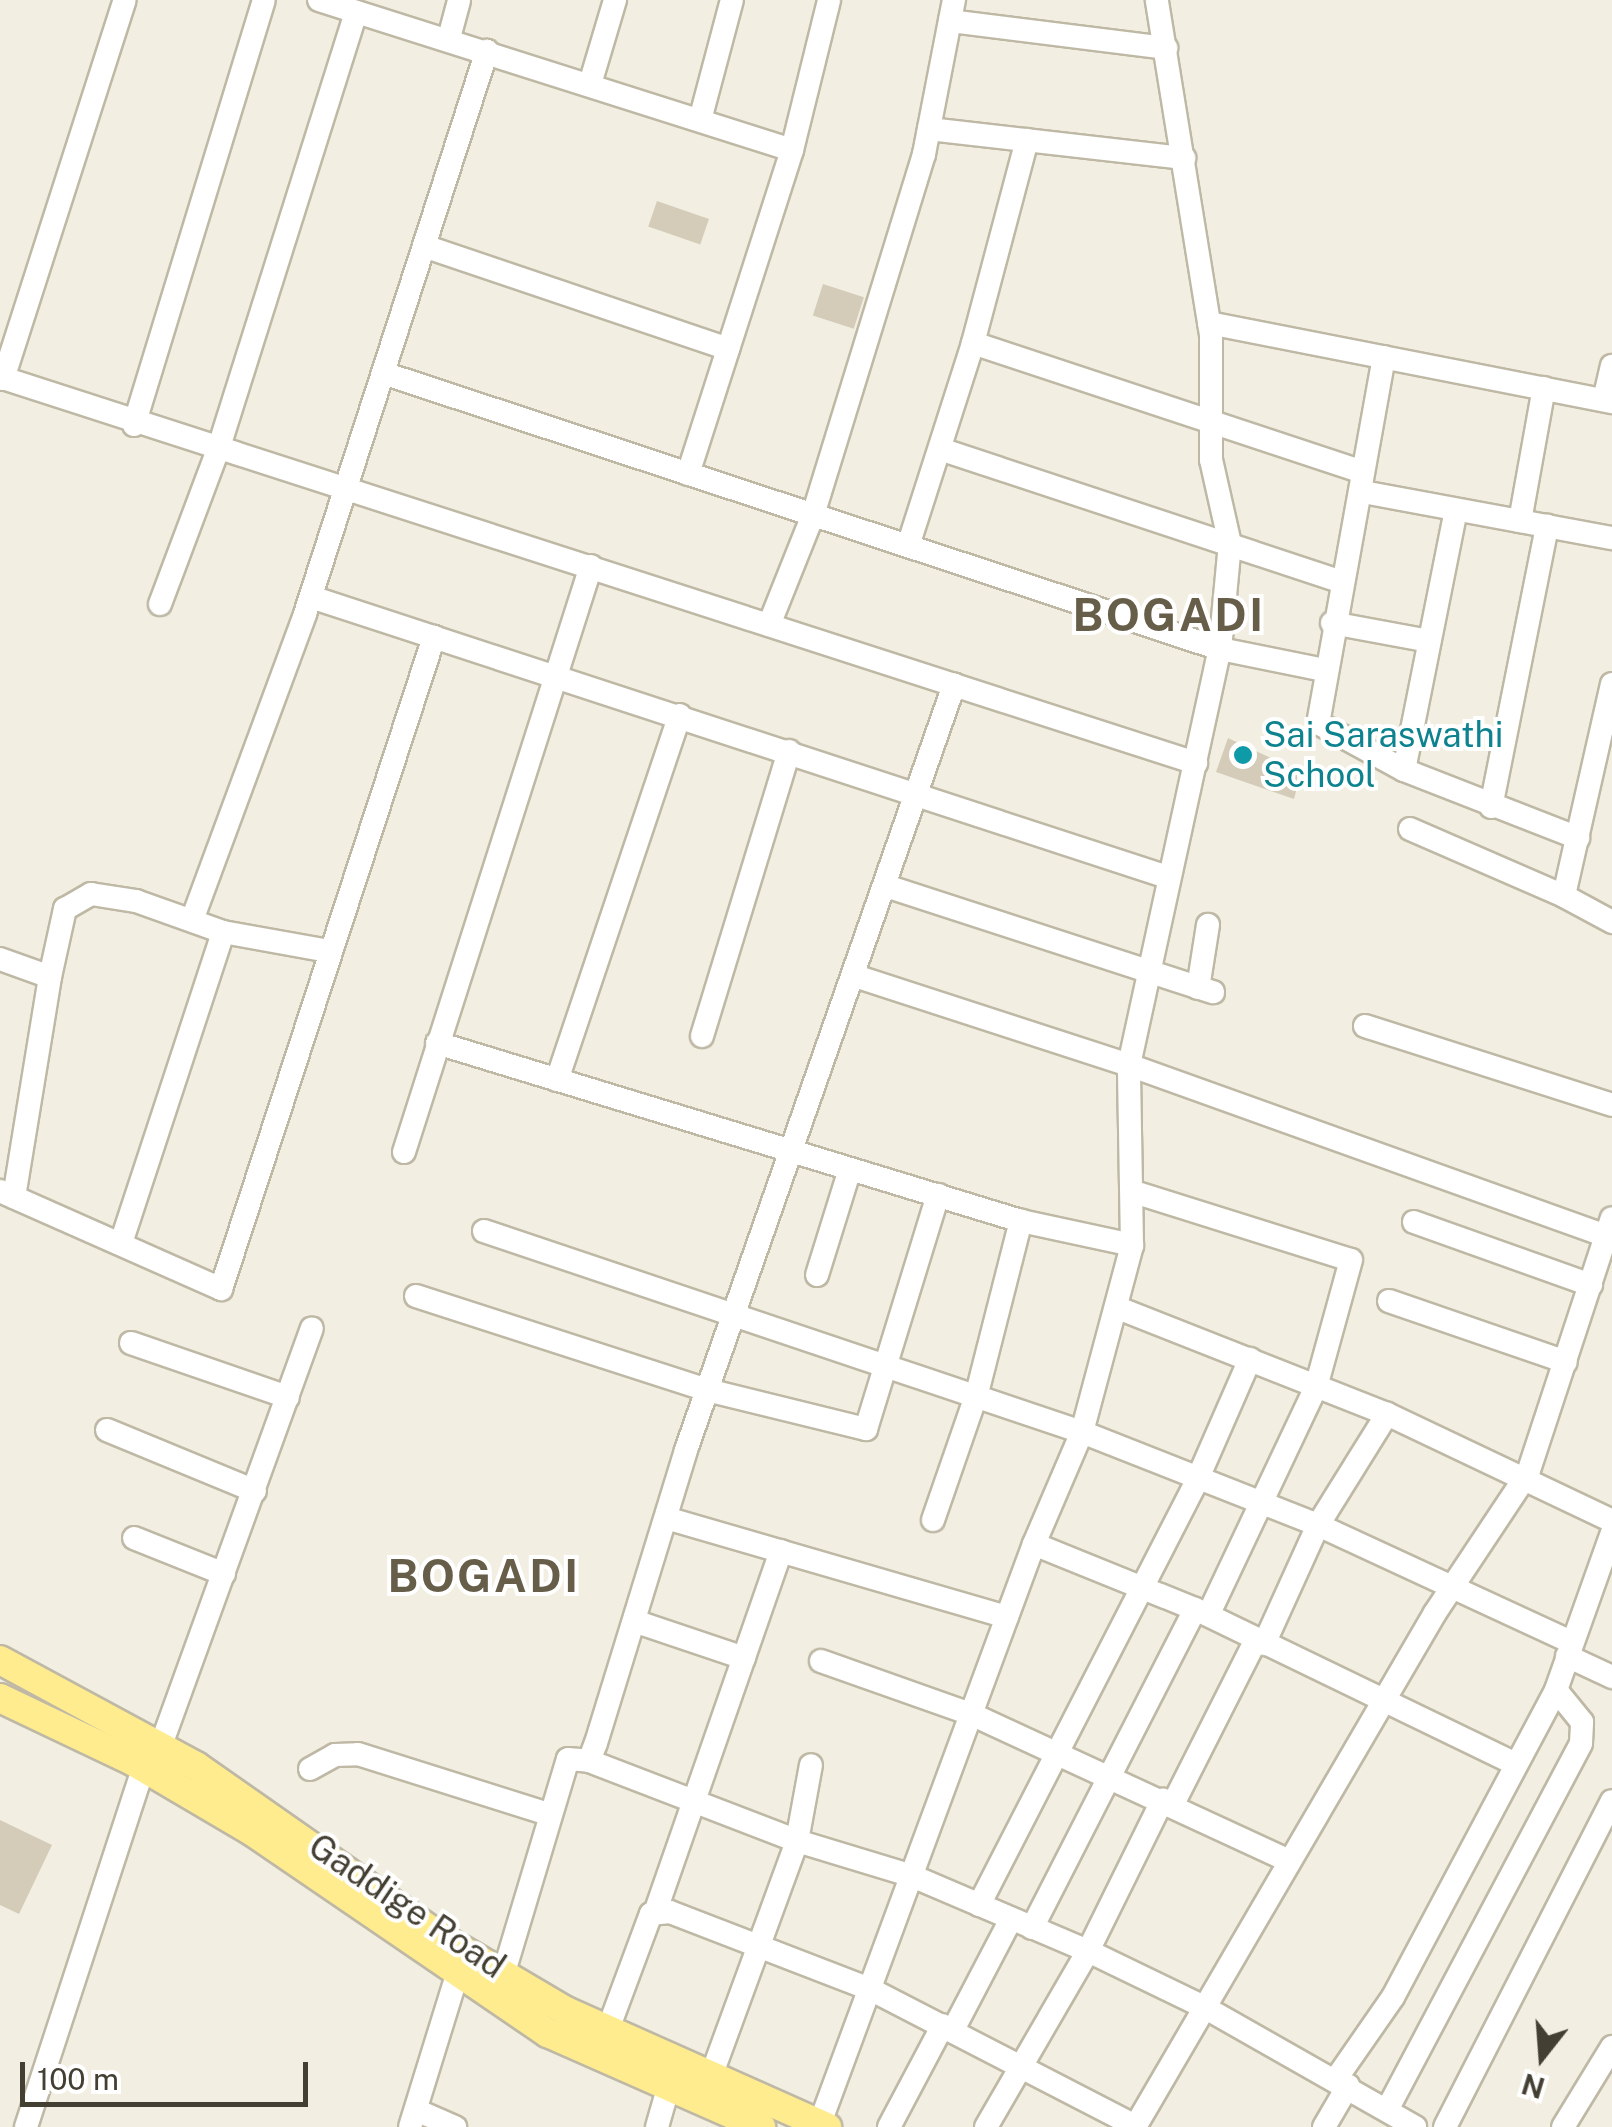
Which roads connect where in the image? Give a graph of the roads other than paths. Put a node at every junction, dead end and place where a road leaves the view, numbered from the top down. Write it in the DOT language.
graph roads {
  1 [pos="125,0"];
  2 [pos="264,0"];
  3 [pos="319,0"];
  4 [pos="459,0"];
  5 [pos="616,0"];
  6 [pos="732,0"];
  7 [pos="829,0"];
  8 [pos="1157,0"];
  9 [pos="952,10"];
  10 [pos="356,12"];
  11 [pos="448,38"];
  12 [pos="1166,48"];
  13 [pos="487,51"];
  14 [pos="590,84"];
  15 [pos="700,120"];
  16 [pos="928,129"];
  17 [pos="1026,140"];
  18 [pos="792,150"];
  19 [pos="1184,158"];
  20 [pos="424,246"];
  21 [pos="1210,322"];
  22 [pos="973,343"];
  23 [pos="728,348"];
  24 [pos="1384,357"];
  25 [pos="1612,366"];
  26 [pos="383,374"];
  27 [pos="2,378"];
  28 [pos="1544,388"];
  29 [pos="1608,401"];
  30 [pos="1210,420"];
  31 [pos="134,425"];
  32 [pos="940,449"];
  33 [pos="218,450"];
  34 [pos="688,474"];
  35 [pos="1362,482"];
  36 [pos="346,488"];
  37 [pos="1456,510"];
  38 [pos="812,515"];
  39 [pos="1520,520"];
  40 [pos="1547,526"];
  41 [pos="1612,538"];
  42 [pos="1230,544"];
  43 [pos="908,546"];
  44 [pos="590,566"];
  45 [pos="1339,580"];
  46 [pos="311,597"];
  47 [pos="160,604"];
  48 [pos="1332,622"];
  49 [pos="769,625"];
  50 [pos="434,636"];
  51 [pos="1430,641"];
  52 [pos="1220,649"];
  53 [pos="1324,670"];
  54 [pos="555,674"];
  55 [pos="954,684"];
  56 [pos="1612,684"];
  57 [pos="680,716"];
  58 [pos="789,751"];
  59 [pos="1196,763"];
  60 [pos="1404,770"];
  61 [pos="919,793"];
  62 [pos="1491,806"];
  63 [pos="1410,830"];
  64 [pos="1578,838"];
  65 [pos="1167,877"];
  66 [pos="886,886"];
  67 [pos="1564,896"];
  68 [pos="192,920"];
  69 [pos="1612,922"];
  70 [pos="1208,925"];
  71 [pos="223,932"];
  72 [pos="328,951"];
  73 [pos="0,959"];
  74 [pos="1147,973"];
  75 [pos="854,976"];
  76 [pos="50,977"];
  77 [pos="1365,1026"];
  78 [pos="702,1036"];
  79 [pos="438,1042"];
  80 [pos="1129,1065"];
  81 [pos="557,1080"];
  82 [pos="1612,1105"];
  83 [pos="404,1152"];
  84 [pos="794,1152"];
  85 [pos="850,1169"];
  86 [pos="1134,1192"];
  87 [pos="7,1194"];
  88 [pos="938,1195"];
  89 [pos="1021,1221"];
  90 [pos="1414,1222"];
  91 [pos="484,1231"];
  92 [pos="1610,1231"];
  93 [pos="120,1243"];
  94 [pos="1132,1245"];
  95 [pos="817,1275"];
  96 [pos="1590,1285"];
  97 [pos="416,1296"];
  98 [pos="1389,1301"];
  99 [pos="1118,1308"];
  100 [pos="736,1311"];
  101 [pos="312,1328"];
  102 [pos="131,1343"];
  103 [pos="1250,1359"];
  104 [pos="1566,1362"];
  105 [pos="890,1364"];
  106 [pos="1316,1387"];
  107 [pos="707,1390"];
  108 [pos="977,1393"];
  109 [pos="288,1397"];
  110 [pos="1387,1414"];
  111 [pos="107,1430"];
  112 [pos="1082,1432"];
  113 [pos="1521,1476"];
  114 [pos="1198,1478"];
  115 [pos="255,1491"];
  116 [pos="1262,1503"];
  117 [pos="666,1518"];
  118 [pos="932,1520"];
  119 [pos="1612,1522"];
  120 [pos="1318,1525"];
  121 [pos="1612,1533"];
  122 [pos="134,1538"];
  123 [pos="1034,1544"];
  124 [pos="780,1552"];
  125 [pos="224,1574"];
  126 [pos="1452,1587"];
  127 [pos="1144,1588"];
  128 [pos="1201,1612"];
  129 [pos="1007,1617"];
  130 [pos="634,1620"];
  131 [pos="1260,1641"];
  132 [pos="1569,1649"];
  133 [pos="744,1658"];
  134 [pos="0,1660"];
  135 [pos="822,1661"];
  136 [pos="1612,1677"];
  137 [pos="1556,1690"];
  138 [pos="0,1698"];
  139 [pos="1383,1701"];
  140 [pos="972,1714"];
  141 [pos="1056,1750"];
  142 [pos="152,1756"];
  143 [pos="590,1760"];
  144 [pos="1516,1764"];
  145 [pos="811,1765"];
  146 [pos="310,1769"];
  147 [pos="1112,1774"];
  148 [pos="694,1800"];
  149 [pos="1612,1801"];
  150 [pos="1168,1802"];
  151 [pos="551,1815"];
  152 [pos="797,1840"];
  153 [pos="1289,1861"];
  154 [pos="912,1876"];
  155 [pos="978,1905"];
  156 [pos="656,1910"];
  157 [pos="1022,1924"];
  158 [pos="762,1946"];
  159 [pos="1088,1952"];
  160 [pos="504,1972"];
  161 [pos="457,1974"];
  162 [pos="870,1989"];
  163 [pos="1204,2007"];
  164 [pos="948,2028"];
  165 [pos="607,2032"];
  166 [pos="1612,2046"];
  167 [pos="1023,2062"];
  168 [pos="710,2079"];
  169 [pos="1342,2083"];
  170 [pos="668,2089"];
  171 [pos="1387,2110"];
  172 [pos="413,2118"];
  173 [pos="731,2121"];
  174 [pos="824,2125"];
  175 [pos="1135,2126"];
  176 [pos="26,2127"];
  177 [pos="455,2127"];
  178 [pos="658,2127"];
  179 [pos="761,2127"];
  180 [pos="890,2127"];
  181 [pos="986,2127"];
  182 [pos="1324,2127"];
  183 [pos="1415,2127"];
  184 [pos="1445,2127"];
  185 [pos="1563,2127"];
  1 -- 27 [label="street"];
  2 -- 31 [label="street"];
  3 -- 10 [label="street"];
  4 -- 11 [label="street"];
  5 -- 14 [label="street"];
  6 -- 15 [label="street"];
  7 -- 18 [label="street"];
  8 -- 12 [label="street"];
  9 -- 12 [label="street"];
  9 -- 16 [label="street"];
  10 -- 11 [label="street"];
  10 -- 33 [label="street"];
  11 -- 13 [label="street"];
  12 -- 19 [label="street"];
  13 -- 14 [label="street"];
  13 -- 20 [label="street"];
  14 -- 15 [label="street"];
  15 -- 18 [label="street"];
  16 -- 17 [label="street"];
  16 -- 38 [label="street"];
  17 -- 19 [label="street"];
  17 -- 22 [label="street"];
  18 -- 23 [label="street"];
  19 -- 21 [label="street"];
  20 -- 23 [label="street"];
  20 -- 26 [label="street"];
  21 -- 24 [label="street"];
  21 -- 30 [label="street"];
  22 -- 30 [label="street"];
  22 -- 32 [label="street"];
  23 -- 34 [label="street"];
  24 -- 28 [label="street"];
  24 -- 35 [label="street"];
  25 -- 29 [label="street"];
  26 -- 34 [label="street"];
  26 -- 36 [label="street"];
  27 -- 31 [label="street"];
  28 -- 29 [label="street"];
  28 -- 39 [label="street"];
  30 -- 35 [label="street"];
  30 -- 42 [label="street"];
  31 -- 33 [label="street"];
  32 -- 42 [label="street"];
  32 -- 43 [label="street"];
  33 -- 36 [label="street"];
  33 -- 47 [label="street"];
  34 -- 38 [label="street"];
  35 -- 37 [label="street"];
  35 -- 45 [label="street"];
  36 -- 44 [label="street"];
  36 -- 46 [label="street"];
  37 -- 39 [label="street"];
  37 -- 51 [label="street"];
  38 -- 43 [label="street"];
  38 -- 49 [label="street"];
  39 -- 40 [label="street"];
  40 -- 41 [label="street"];
  40 -- 62 [label="street"];
  42 -- 45 [label="street"];
  42 -- 52 [label="street"];
  43 -- 52 [label="street"];
  44 -- 49 [label="street"];
  44 -- 54 [label="street"];
  45 -- 48 [label="street"];
  46 -- 50 [label="street"];
  46 -- 68 [label="street"];
  48 -- 51 [label="street"];
  48 -- 53 [label="street"];
  49 -- 55 [label="street"];
  50 -- 54 [label="street"];
  50 -- 72 [label="street"];
  51 -- 60 [label="street"];
  52 -- 53 [label="street"];
  52 -- 59 [label="street"];
  53 -- 60 [label="street"];
  54 -- 57 [label="street"];
  54 -- 79 [label="street"];
  55 -- 59 [label="street"];
  55 -- 61 [label="street"];
  56 -- 64 [label="street"];
  57 -- 58 [label="street"];
  57 -- 81 [label="street"];
  58 -- 61 [label="street"];
  58 -- 78 [label="street"];
  59 -- 65 [label="street"];
  60 -- 62 [label="street"];
  61 -- 65 [label="street"];
  61 -- 66 [label="street"];
  62 -- 64 [label="street"];
  63 -- 67 [label="street"];
  64 -- 67 [label="street"];
  65 -- 74 [label="street"];
  66 -- 74 [label="street"];
  66 -- 75 [label="street"];
  67 -- 69 [label="street"];
  68 -- 71 [label="street"];
  68 -- 76 [label="street"];
  70 -- 74 [label="street"];
  71 -- 72 [label="street"];
  71 -- 93 [label="street"];
  72 -- 93 [label="street"];
  73 -- 76 [label="street"];
  74 -- 80 [label="street"];
  75 -- 80 [label="street"];
  75 -- 84 [label="street"];
  76 -- 87 [label="street"];
  77 -- 82 [label="street"];
  79 -- 81 [label="street"];
  79 -- 83 [label="street"];
  80 -- 86 [label="street"];
  80 -- 92 [label="street"];
  81 -- 84 [label="street"];
  84 -- 85 [label="street"];
  84 -- 100 [label="street"];
  85 -- 88 [label="street"];
  85 -- 95 [label="street"];
  86 -- 94 [label="street"];
  86 -- 106 [label="street"];
  87 -- 93 [label="street"];
  88 -- 89 [label="street"];
  88 -- 105 [label="street"];
  89 -- 94 [label="street"];
  89 -- 108 [label="street"];
  90 -- 96 [label="street"];
  91 -- 100 [label="street"];
  92 -- 96 [label="street"];
  94 -- 99 [label="street"];
  96 -- 104 [label="street"];
  97 -- 107 [label="street"];
  98 -- 104 [label="street"];
  99 -- 103 [label="street"];
  99 -- 112 [label="street"];
  100 -- 105 [label="street"];
  100 -- 107 [label="street"];
  101 -- 109 [label="street"];
  102 -- 109 [label="street"];
  103 -- 106 [label="street"];
  103 -- 114 [label="street"];
  104 -- 113 [label="street"];
  105 -- 107 [label="street"];
  105 -- 108 [label="street"];
  106 -- 110 [label="street"];
  106 -- 116 [label="street"];
  107 -- 117 [label="street"];
  108 -- 112 [label="street"];
  108 -- 118 [label="street"];
  109 -- 115 [label="street"];
  110 -- 113 [label="street"];
  110 -- 120 [label="street"];
  111 -- 115 [label="street"];
  112 -- 114 [label="street"];
  112 -- 123 [label="street"];
  113 -- 119 [label="street"];
  113 -- 126 [label="street"];
  114 -- 116 [label="street"];
  114 -- 127 [label="street"];
  115 -- 125 [label="street"];
  116 -- 120 [label="street"];
  116 -- 128 [label="street"];
  117 -- 124 [label="street"];
  117 -- 130 [label="street"];
  120 -- 126 [label="street"];
  120 -- 131 [label="street"];
  121 -- 132 [label="street"];
  122 -- 125 [label="street"];
  123 -- 127 [label="street"];
  123 -- 129 [label="street"];
  124 -- 129 [label="street"];
  124 -- 133 [label="street"];
  125 -- 142 [label="street"];
  126 -- 132 [label="street"];
  126 -- 139 [label="street"];
  127 -- 128 [label="street"];
  127 -- 141 [label="street"];
  128 -- 131 [label="street"];
  128 -- 147 [label="street"];
  129 -- 140 [label="street"];
  130 -- 133 [label="street"];
  130 -- 143 [label="street"];
  131 -- 139 [label="street"];
  131 -- 150 [label="street"];
  132 -- 136 [label="street"];
  132 -- 137 [label="street"];
  133 -- 148 [label="street"];
  134 -- 142 [label="main road, Gaddige Road"];
  135 -- 140 [label="street"];
  137 -- 144 [label="street"];
  137 -- 171 [label="street"];
  138 -- 142 [label="main road, Gaddige Road"];
  139 -- 144 [label="street"];
  139 -- 153 [label="street"];
  140 -- 141 [label="street"];
  140 -- 154 [label="street"];
  141 -- 147 [label="street"];
  141 -- 155 [label="street"];
  142 -- 160 [label="main road, Gaddige Road"];
  142 -- 161 [label="main road, Gaddige Road"];
  142 -- 176 [label="street"];
  143 -- 148 [label="street"];
  143 -- 151 [label="street"];
  144 -- 169 [label="street"];
  145 -- 152 [label="street"];
  146 -- 151 [label="street"];
  147 -- 150 [label="street"];
  147 -- 157 [label="street"];
  148 -- 152 [label="street"];
  148 -- 156 [label="street"];
  149 -- 184 [label="street"];
  150 -- 153 [label="street"];
  150 -- 159 [label="street"];
  151 -- 160 [label="street"];
  152 -- 154 [label="street"];
  152 -- 158 [label="street"];
  153 -- 163 [label="street"];
  154 -- 155 [label="street"];
  154 -- 162 [label="street"];
  155 -- 157 [label="street"];
  156 -- 158 [label="street"];
  156 -- 165 [label="street"];
  157 -- 159 [label="street"];
  157 -- 164 [label="street"];
  158 -- 162 [label="street"];
  158 -- 168 [label="street"];
  159 -- 163 [label="street"];
  159 -- 167 [label="street"];
  160 -- 165 [label="main road, Gaddige Road"];
  161 -- 170 [label="main road, Gaddige Road"];
  161 -- 172 [label="street"];
  162 -- 164 [label="street"];
  162 -- 174 [label="street"];
  163 -- 169 [label="street"];
  163 -- 175 [label="street"];
  164 -- 167 [label="street"];
  164 -- 180 [label="street"];
  165 -- 168 [label="main road, Gaddige Road"];
  166 -- 185 [label="street"];
  167 -- 175 [label="street"];
  167 -- 181 [label="street"];
  168 -- 174 [label="main road, Gaddige Road"];
  169 -- 171 [label="street"];
  169 -- 182 [label="street"];
  170 -- 173 [label="main road, Gaddige Road"];
  170 -- 178 [label="street"];
  171 -- 183 [label="street"];
  172 -- 177 [label="street"];
  173 -- 179 [label="main road, Gaddige Road"];
}
